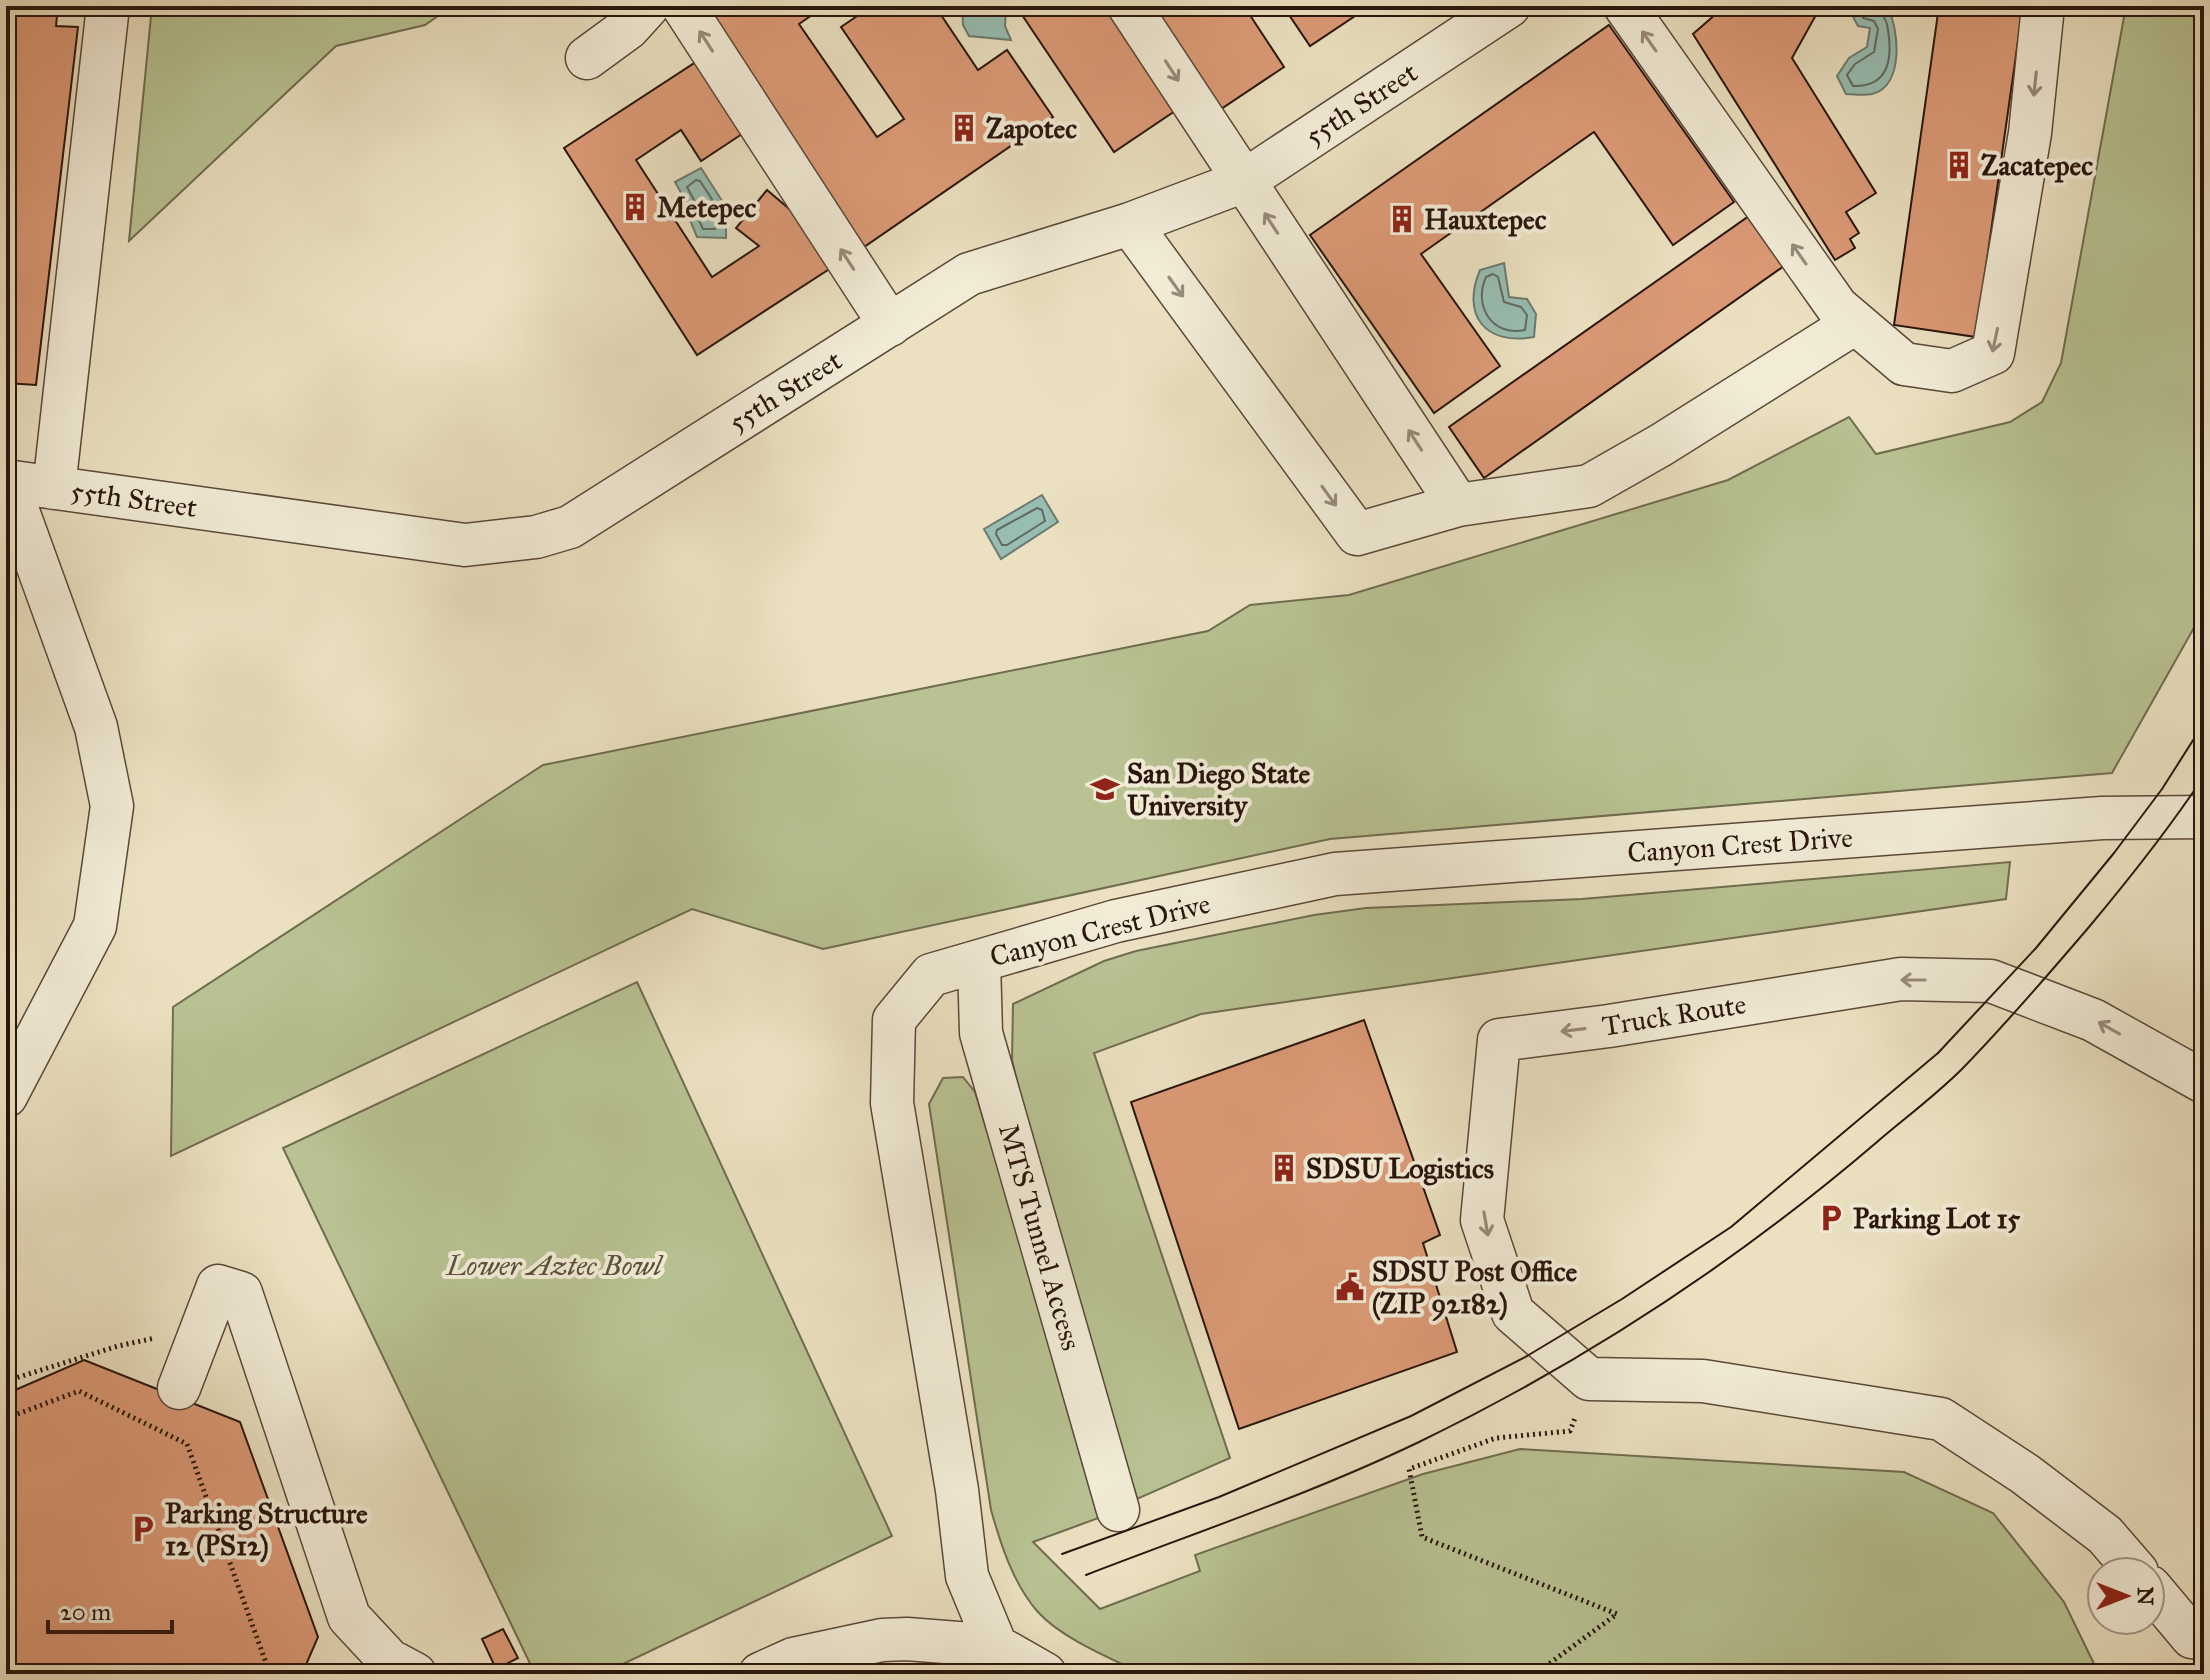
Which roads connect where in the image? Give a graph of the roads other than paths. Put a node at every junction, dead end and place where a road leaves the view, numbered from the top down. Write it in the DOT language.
graph roads {
  1 [pos="108,6"];
  2 [pos="648,6"];
  3 [pos="683,6"];
  4 [pos="1129,6"];
  5 [pos="1509,6"];
  6 [pos="1625,6"];
  7 [pos="2043,6"];
  8 [pos="587,58"];
  9 [pos="1244,181"];
  10 [pos="1130,224"];
  11 [pos="1855,323"];
  12 [pos="890,325"];
  13 [pos="6,481"];
  14 [pos="54,488"];
  15 [pos="1458,505"];
  16 [pos="2204,817"];
  17 [pos="979,961"];
  18 [pos="2204,1082"];
  19 [pos="6,1096"];
  20 [pos="179,1388"];
  21 [pos="1118,1510"];
  22 [pos="2123,1556"];
  23 [pos="2166,1606"];
  24 [pos="2204,1638"];
  25 [pos="996,1646"];
  26 [pos="415,1674"];
  27 [pos="760,1674"];
  28 [pos="1045,1674"];
  1 -- 14 [label="street"];
  2 -- 8 [label="street"];
  12 -- 3 [label="street, one-way"];
  4 -- 9 [label="street, one-way"];
  5 -- 9 [label="street, 55th Street"];
  11 -- 6 [label="street, one-way"];
  7 -- 11 [label="street, one-way"];
  9 -- 10 [label="street, 55th Street"];
  15 -- 9 [label="street, one-way"];
  10 -- 12 [label="street, 55th Street"];
  10 -- 15 [label="street, one-way"];
  11 -- 15 [label="street"];
  12 -- 14 [label="street, 55th Street"];
  13 -- 14 [label="street, 55th Street"];
  13 -- 19 [label="street"];
  16 -- 17 [label="street, Canyon Crest Drive"];
  17 -- 21 [label="street, MTS Tunnel Access"];
  17 -- 25 [label="street, Canyon Crest Drive"];
  18 -- 22 [label="street, Truck Route, one-way"];
  20 -- 26 [label="street"];
  23 -- 24 [label="street"];
  25 -- 27 [label="street"];
  25 -- 28 [label="street"];
}
